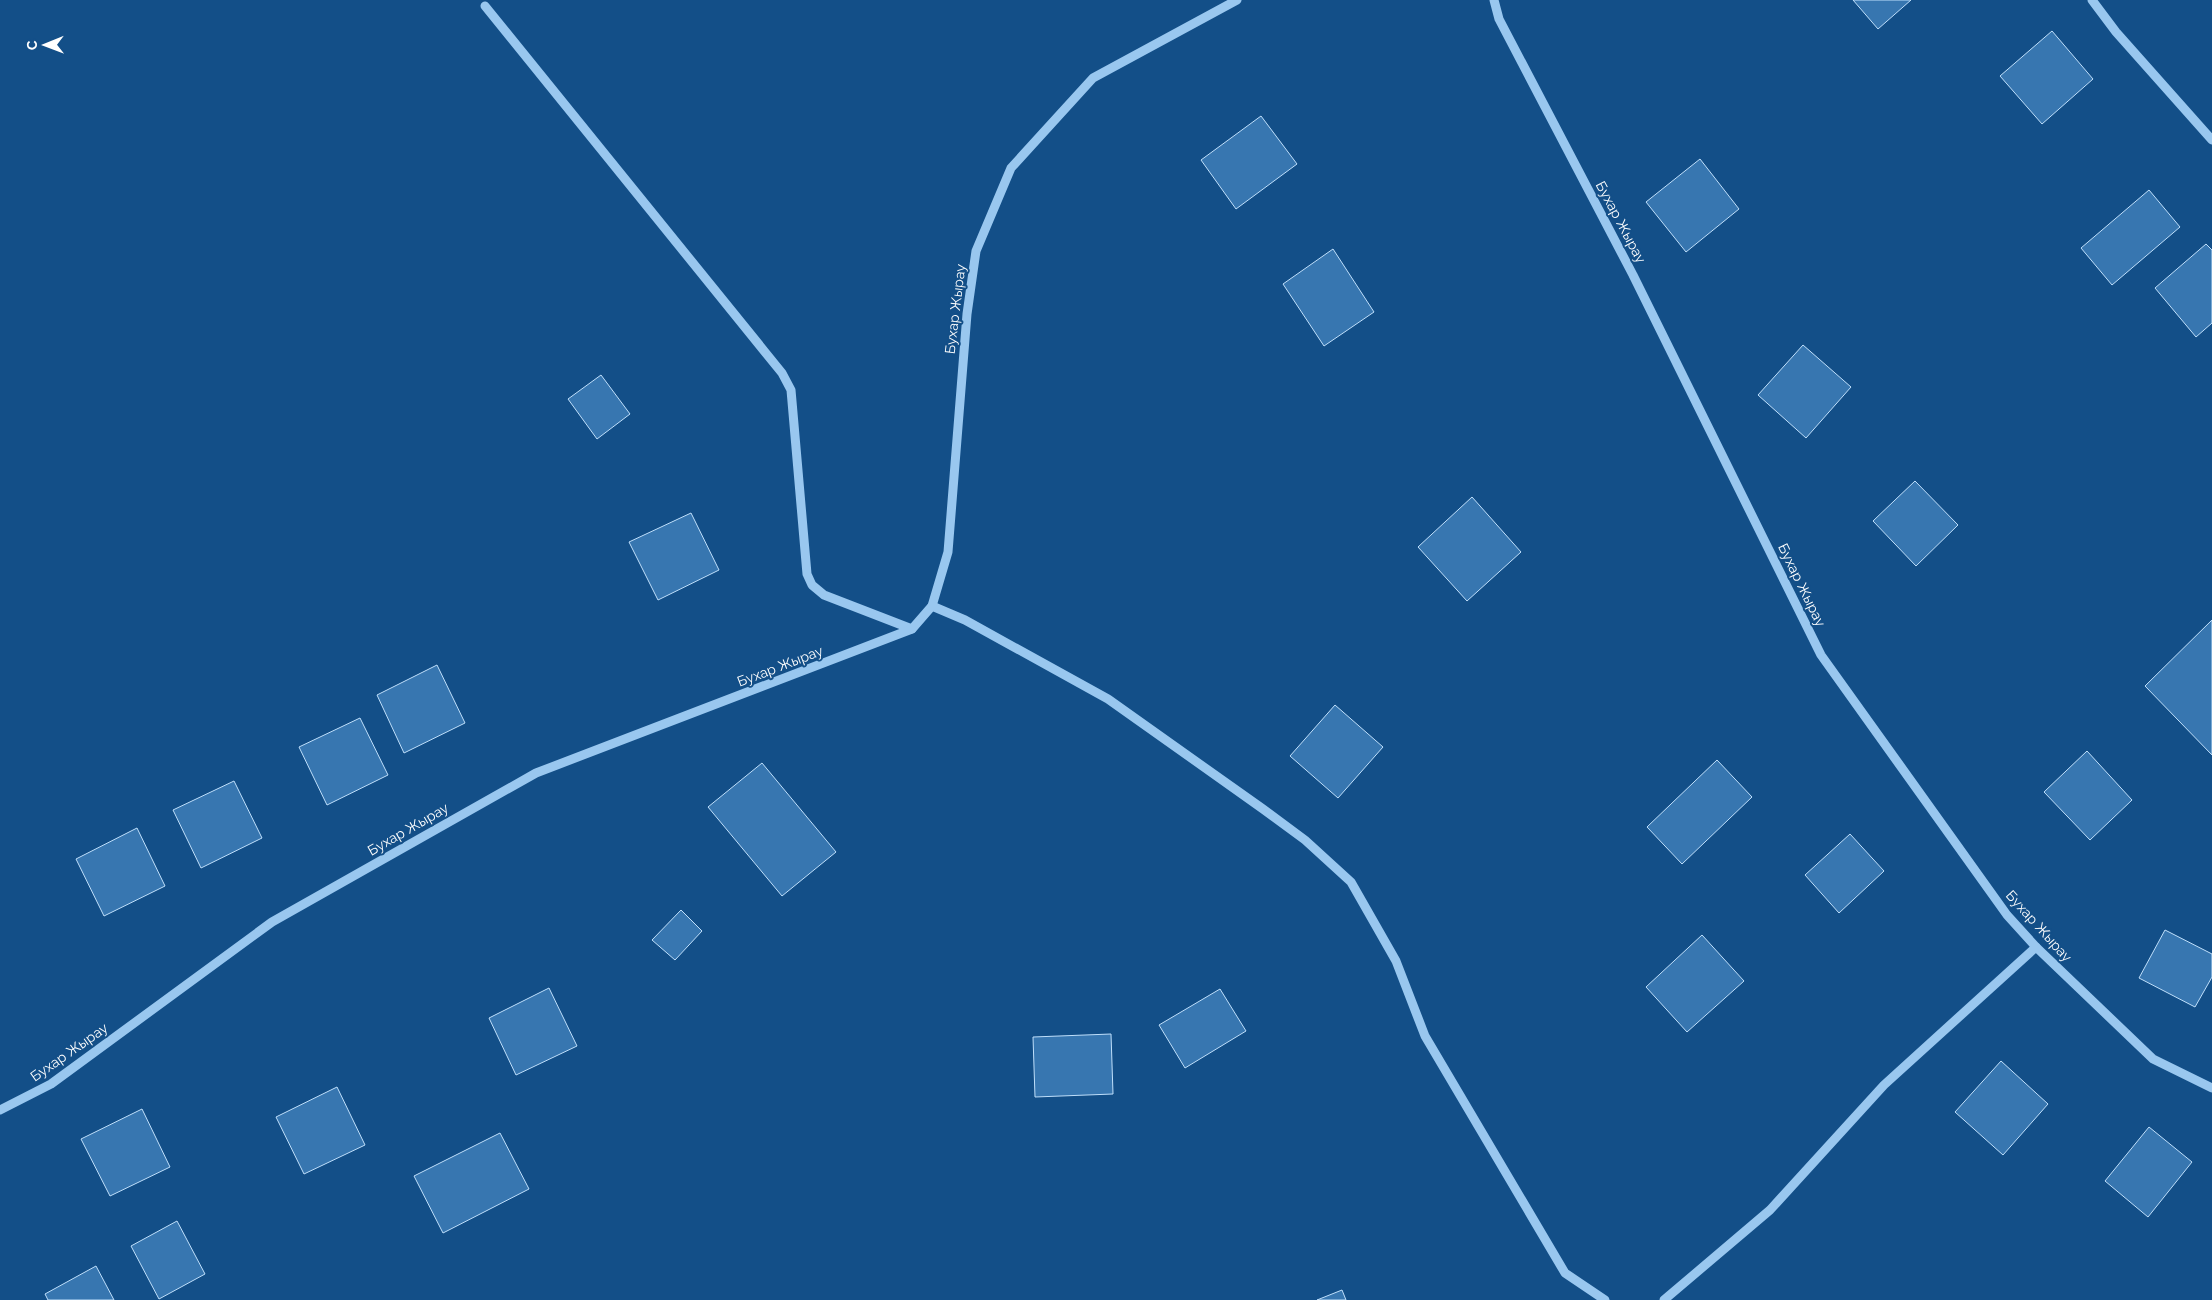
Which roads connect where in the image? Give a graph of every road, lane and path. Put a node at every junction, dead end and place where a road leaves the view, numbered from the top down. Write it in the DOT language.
graph roads {
  1 [pos="1237,0"];
  2 [pos="1494,0"];
  3 [pos="2092,0"];
  4 [pos="485,6"];
  5 [pos="2212,140"];
  6 [pos="932,606"];
  7 [pos="912,629"];
  8 [pos="2036,948"];
  9 [pos="2212,1088"];
  10 [pos="0,1110"];
  11 [pos="1605,1300"];
  12 [pos="1664,1300"];
  1 -- 6 [label="street, Бухар Жырау"];
  2 -- 8 [label="street, Бухар Жырау"];
  3 -- 5 [label="street"];
  4 -- 7 [label="street"];
  6 -- 7 [label="street, Бухар Жырау"];
  6 -- 11 [label="street"];
  7 -- 10 [label="street, Бухар Жырау"];
  8 -- 9 [label="street, Бухар Жырау"];
  8 -- 12 [label="street"];
}
